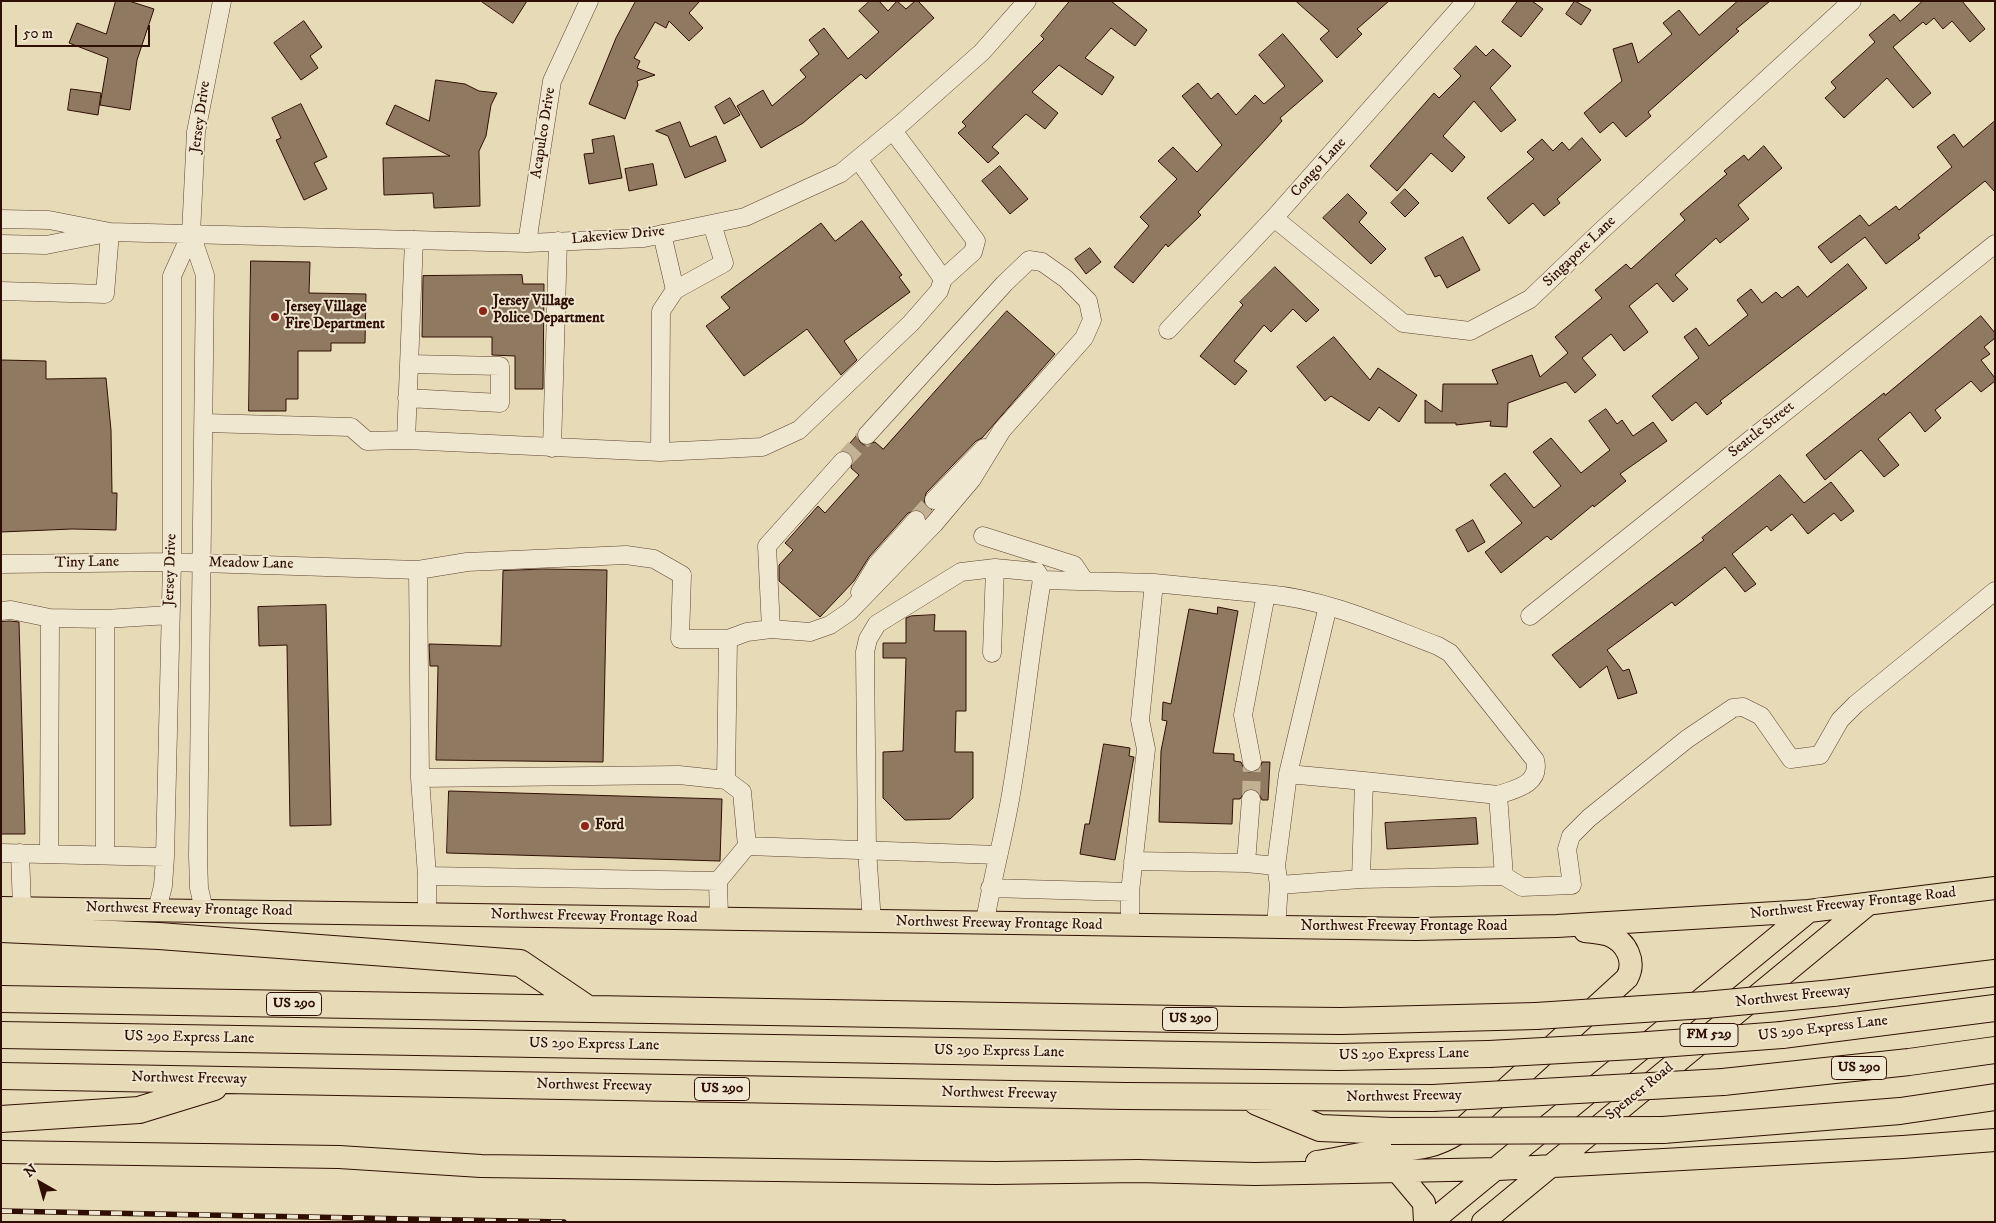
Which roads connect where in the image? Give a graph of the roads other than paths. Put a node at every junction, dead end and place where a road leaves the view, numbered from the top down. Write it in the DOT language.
graph roads {
  1 [pos="222,1"];
  2 [pos="589,1"];
  3 [pos="1027,1"];
  4 [pos="1466,1"];
  5 [pos="1852,1"];
  6 [pos="893,131"];
  7 [pos="858,159"];
  8 [pos="1274,218"];
  9 [pos="1,219"];
  10 [pos="712,224"];
  11 [pos="110,232"];
  12 [pos="191,234"];
  13 [pos="662,234"];
  14 [pos="414,240"];
  15 [pos="558,241"];
  16 [pos="527,243"];
  17 [pos="1,244"];
  18 [pos="1995,244"];
  19 [pos="943,279"];
  20 [pos="675,290"];
  21 [pos="1,291"];
  22 [pos="1168,330"];
  23 [pos="409,364"];
  24 [pos="407,398"];
  25 [pos="204,423"];
  26 [pos="1002,430"];
  27 [pos="868,435"];
  28 [pos="406,440"];
  29 [pos="552,448"];
  30 [pos="660,452"];
  31 [pos="843,461"];
  32 [pos="934,500"];
  33 [pos="916,520"];
  34 [pos="983,536"];
  35 [pos="172,562"];
  36 [pos="201,563"];
  37 [pos="1,564"];
  38 [pos="995,568"];
  39 [pos="418,570"];
  40 [pos="1042,580"];
  41 [pos="1084,580"];
  42 [pos="1154,583"];
  43 [pos="1995,591"];
  44 [pos="1266,594"];
  45 [pos="1328,606"];
  46 [pos="1,612"];
  47 [pos="849,612"];
  48 [pos="170,615"];
  49 [pos="1530,616"];
  50 [pos="50,618"];
  51 [pos="105,619"];
  52 [pos="770,629"];
  53 [pos="728,639"];
  54 [pos="992,654"];
  55 [pos="1252,762"];
  56 [pos="1288,774"];
  57 [pos="420,778"];
  58 [pos="726,780"];
  59 [pos="1364,781"];
  60 [pos="1498,795"];
  61 [pos="1251,799"];
  62 [pos="747,846"];
  63 [pos="868,850"];
  64 [pos="1,853"];
  65 [pos="20,853"];
  66 [pos="50,854"];
  67 [pos="105,855"];
  68 [pos="998,855"];
  69 [pos="165,857"];
  70 [pos="1133,861"];
  71 [pos="1246,863"];
  72 [pos="1276,866"];
  73 [pos="427,876"];
  74 [pos="1504,876"];
  75 [pos="1361,879"];
  76 [pos="718,881"];
  77 [pos="1279,885"];
  78 [pos="990,888"];
  79 [pos="1995,888"];
  80 [pos="1130,892"];
  81 [pos="1867,905"];
  82 [pos="11,908"];
  83 [pos="157,910"];
  84 [pos="204,910"];
  85 [pos="1810,912"];
  86 [pos="427,914"];
  87 [pos="718,918"];
  88 [pos="872,922"];
  89 [pos="985,922"];
  90 [pos="1130,926"];
  91 [pos="1557,926"];
  92 [pos="1276,928"];
  93 [pos="1,929"];
  94 [pos="1995,973"];
  95 [pos="1,999"];
  96 [pos="1995,1008"];
  97 [pos="588,1009"];
  98 [pos="1,1035"];
  99 [pos="1995,1050"];
  100 [pos="1,1076"];
  101 [pos="239,1080"];
  102 [pos="1244,1097"];
  103 [pos="1995,1097"];
  104 [pos="1,1119"];
  105 [pos="1995,1140"];
  106 [pos="1,1152"];
  107 [pos="1550,1166"];
  108 [pos="1498,1169"];
  109 [pos="1398,1172"];
  110 [pos="1255,1174"];
  111 [pos="1425,1222"];
  112 [pos="1431,1222"];
  113 [pos="1483,1222"];
  1 -- 12 [label="street, Jersey Drive"];
  2 -- 16 [label="street, Acapulco Drive"];
  3 -- 6 [label="street, Lakeview Drive"];
  4 -- 8 [label="street, Congo Lane"];
  5 -- 8 [label="street, Singapore Lane"];
  6 -- 7 [label="street, Lakeview Drive"];
  6 -- 19 [label="street"];
  7 -- 10 [label="street, Lakeview Drive"];
  7 -- 19 [label="street"];
  8 -- 22 [label="street, Congo Lane"];
  9 -- 11 [label="street"];
  10 -- 13 [label="street, Lakeview Drive"];
  10 -- 20 [label="street"];
  11 -- 12 [label="street, Lakeview Drive"];
  11 -- 17 [label="street"];
  11 -- 21 [label="street"];
  12 -- 14 [label="street, Lakeview Drive"];
  12 -- 25 [label="street, Jersey Drive"];
  12 -- 35 [label="street, Jersey Drive"];
  13 -- 15 [label="street, Lakeview Drive"];
  13 -- 20 [label="street"];
  14 -- 16 [label="street, Lakeview Drive"];
  14 -- 23 [label="street"];
  15 -- 16 [label="street, Lakeview Drive"];
  15 -- 29 [label="street"];
  18 -- 49 [label="street, Seattle Street"];
  19 -- 30 [label="street"];
  20 -- 30 [label="street"];
  23 -- 24 [label="street"];
  23 -- 24 [label="street"];
  24 -- 28 [label="street"];
  25 -- 28 [label="street"];
  25 -- 36 [label="street, Jersey Drive"];
  26 -- 27 [label="street"];
  26 -- 32 [label="street"];
  26 -- 47 [label="street"];
  28 -- 29 [label="street"];
  29 -- 30 [label="street"];
  31 -- 52 [label="street"];
  33 -- 47 [label="street"];
  34 -- 41 [label="street"];
  35 -- 36 [label="street, Meadow Lane"];
  35 -- 37 [label="street, Tiny Lane"];
  35 -- 48 [label="street, Jersey Drive"];
  36 -- 39 [label="street, Meadow Lane"];
  36 -- 84 [label="street, Jersey Drive"];
  38 -- 40 [label="street"];
  38 -- 54 [label="street"];
  38 -- 63 [label="street"];
  39 -- 53 [label="street, Meadow Lane"];
  39 -- 57 [label="street"];
  40 -- 41 [label="street"];
  40 -- 68 [label="street"];
  41 -- 42 [label="street"];
  42 -- 44 [label="street"];
  42 -- 70 [label="street"];
  43 -- 74 [label="street"];
  44 -- 45 [label="street"];
  44 -- 55 [label="street"];
  45 -- 56 [label="street"];
  45 -- 60 [label="street"];
  46 -- 50 [label="street"];
  47 -- 52 [label="street"];
  48 -- 51 [label="street"];
  48 -- 69 [label="street, Jersey Drive"];
  50 -- 51 [label="street"];
  50 -- 66 [label="street"];
  51 -- 67 [label="street"];
  52 -- 53 [label="street"];
  53 -- 58 [label="street"];
  56 -- 59 [label="street"];
  56 -- 72 [label="street"];
  57 -- 58 [label="street"];
  57 -- 73 [label="street"];
  58 -- 62 [label="street"];
  59 -- 60 [label="street"];
  59 -- 75 [label="street"];
  60 -- 74 [label="street"];
  61 -- 71 [label="street"];
  62 -- 63 [label="street"];
  62 -- 76 [label="street"];
  63 -- 68 [label="street"];
  63 -- 88 [label="street"];
  64 -- 65 [label="street"];
  65 -- 66 [label="street"];
  65 -- 82 [label="street"];
  66 -- 67 [label="street"];
  67 -- 69 [label="street"];
  68 -- 78 [label="street"];
  69 -- 83 [label="street, Jersey Drive"];
  70 -- 71 [label="street"];
  70 -- 80 [label="street"];
  71 -- 72 [label="street"];
  72 -- 77 [label="street"];
  73 -- 76 [label="street"];
  73 -- 86 [label="street"];
  74 -- 75 [label="street"];
  75 -- 77 [label="street"];
  76 -- 87 [label="street"];
  77 -- 92 [label="street"];
  78 -- 80 [label="street"];
  78 -- 89 [label="street"];
  79 -- 81 [label="main road, Northwest Freeway Frontage Road"];
  80 -- 90 [label="street"];
  81 -- 85 [label="main road, Northwest Freeway Frontage Road"];
  81 -- 107 [label="main road, Spencer Road / FM 529"];
  82 -- 83 [label="main road, Northwest Freeway Frontage Road"];
  83 -- 84 [label="main road, Northwest Freeway Frontage Road"];
  84 -- 86 [label="main road, Northwest Freeway Frontage Road"];
  85 -- 91 [label="main road, Northwest Freeway Frontage Road"];
  85 -- 108 [label="main road, Spencer Road / FM 529"];
  86 -- 87 [label="main road, Northwest Freeway Frontage Road"];
  87 -- 88 [label="main road, Northwest Freeway Frontage Road"];
  88 -- 89 [label="main road, Northwest Freeway Frontage Road"];
  89 -- 90 [label="main road, Northwest Freeway Frontage Road"];
  90 -- 92 [label="main road, Northwest Freeway Frontage Road"];
  91 -- 92 [label="main road, Northwest Freeway Frontage Road"];
  91 -- 110 [label="main road"];
  93 -- 97 [label="highway"];
  94 -- 97 [label="highway, Northwest Freeway / US 290, bridge"];
  95 -- 97 [label="highway, Northwest Freeway / US 290"];
  96 -- 98 [label="highway, US 290 Express Lane, bridge"];
  99 -- 102 [label="highway, Northwest Freeway / US 290, bridge"];
  100 -- 101 [label="highway, Northwest Freeway / US 290"];
  101 -- 102 [label="highway, Northwest Freeway / US 290"];
  101 -- 104 [label="highway"];
  102 -- 103 [label="highway, bridge"];
  105 -- 107 [label="main road"];
  106 -- 110 [label="main road"];
  107 -- 108 [label="main road"];
  107 -- 113 [label="main road, Spencer Road / FM 529"];
  108 -- 109 [label="main road"];
  108 -- 112 [label="main road, Spencer Road / FM 529"];
  109 -- 110 [label="main road"];
  109 -- 111 [label="main road"];
}
